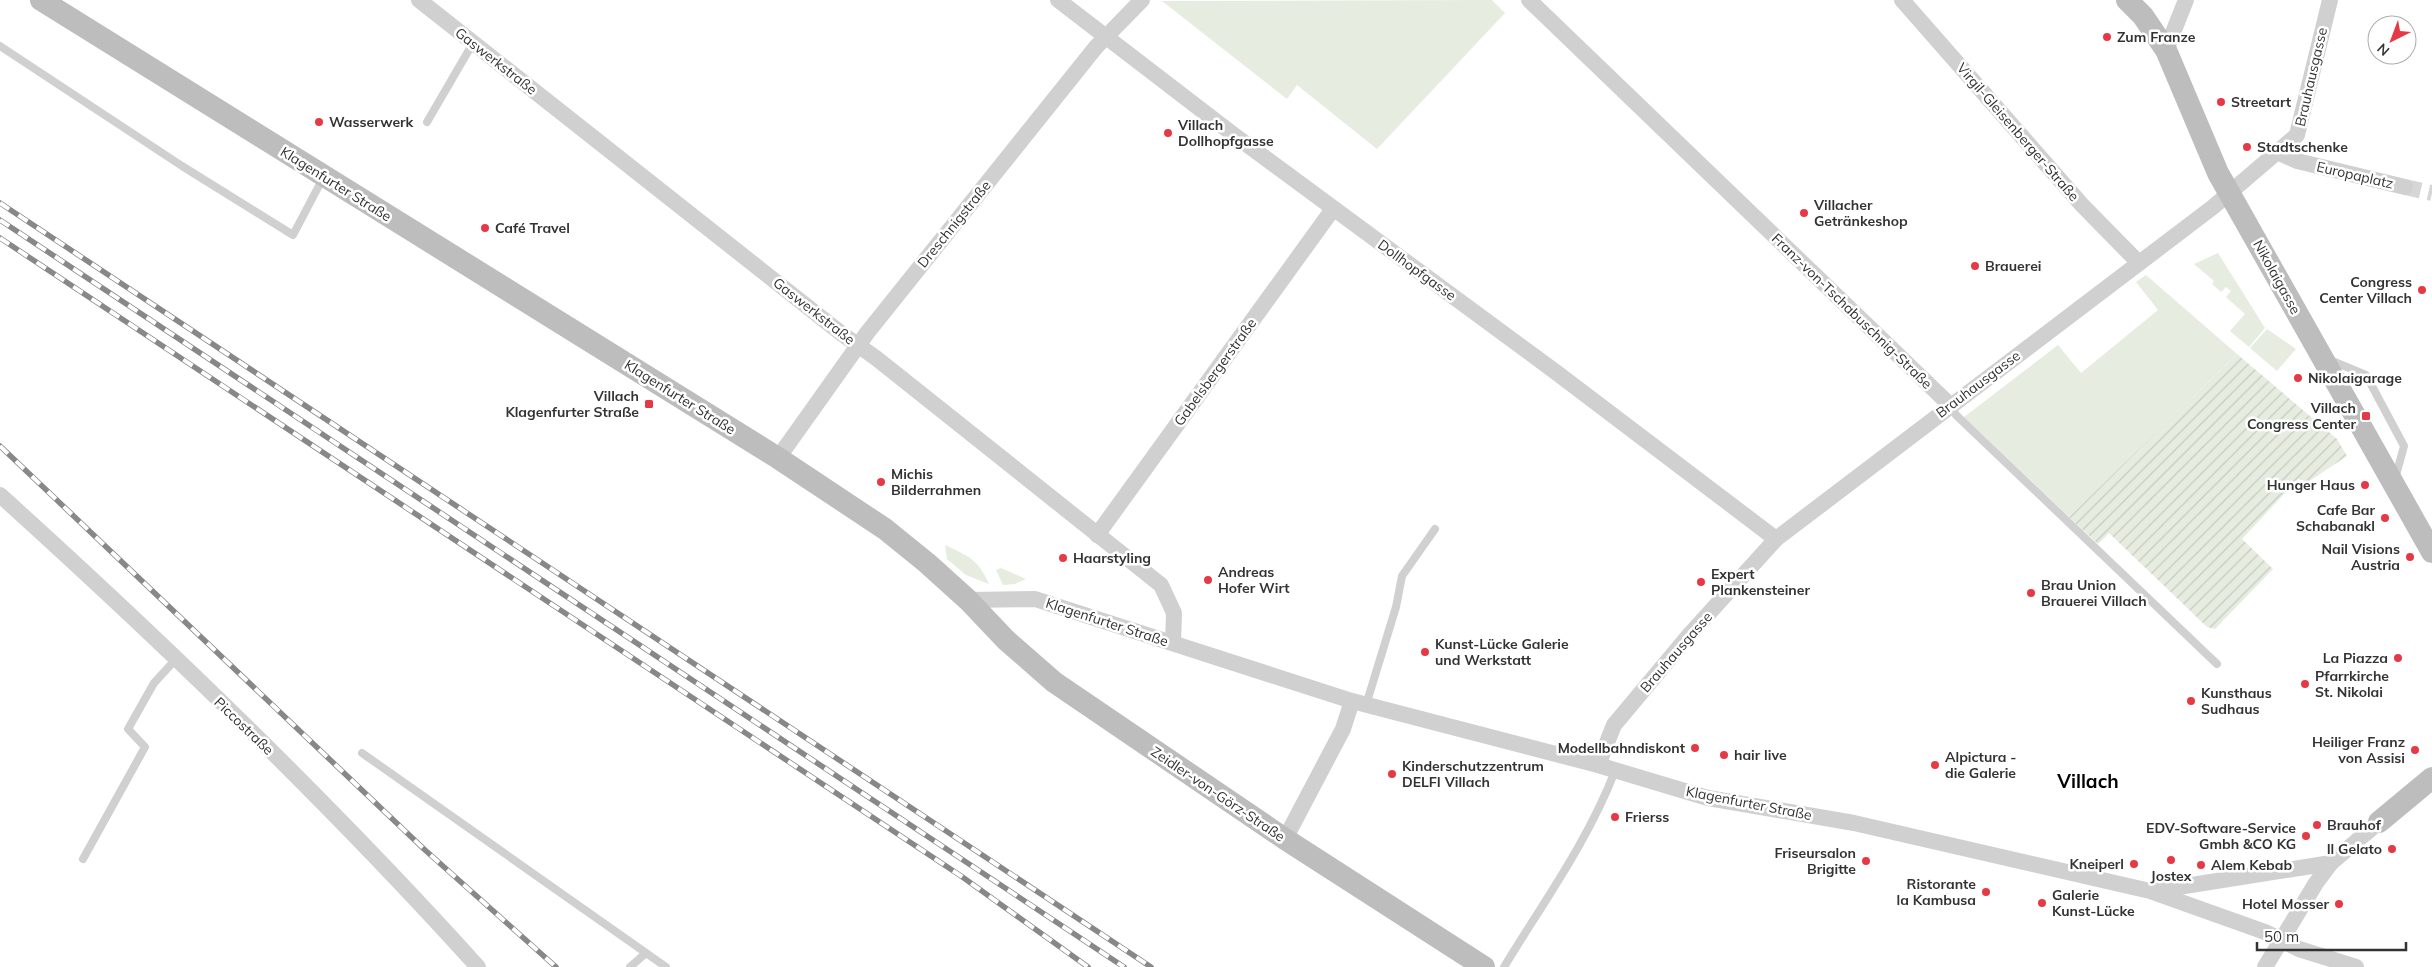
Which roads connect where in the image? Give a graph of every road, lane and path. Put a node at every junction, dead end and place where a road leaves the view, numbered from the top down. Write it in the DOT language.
graph roads {
  1 [pos="41,0"];
  2 [pos="419,0"];
  3 [pos="1058,0"];
  4 [pos="1142,0"];
  5 [pos="1529,0"];
  6 [pos="1902,0"];
  7 [pos="2127,0"];
  8 [pos="2186,0"];
  9 [pos="2330,0"];
  10 [pos="1106,36"];
  11 [pos="473,43"];
  12 [pos="0,46"];
  13 [pos="2166,50"];
  14 [pos="427,122"];
  15 [pos="2277,152"];
  16 [pos="324,176"];
  17 [pos="2405,187"];
  18 [pos="2230,193"];
  19 [pos="1333,208"];
  20 [pos="2138,262"];
  21 [pos="858,346"];
  22 [pos="2322,356"];
  23 [pos="1950,405"];
  24 [pos="778,458"];
  25 [pos="2393,484"];
  26 [pos="0,495"];
  27 [pos="1434,529"];
  28 [pos="1097,535"];
  29 [pos="1776,540"];
  30 [pos="2432,552"];
  31 [pos="968,600"];
  32 [pos="1173,643"];
  33 [pos="176,659"];
  34 [pos="2216,664"];
  35 [pos="1359,703"];
  36 [pos="362,753"];
  37 [pos="1598,765"];
  38 [pos="1615,771"];
  39 [pos="2432,778"];
  40 [pos="2379,822"];
  41 [pos="1284,839"];
  42 [pos="83,859"];
  43 [pos="2332,864"];
  44 [pos="2150,892"];
  45 [pos="2281,941"];
  46 [pos="646,953"];
  47 [pos="478,967"];
  48 [pos="630,967"];
  49 [pos="666,967"];
  50 [pos="1484,967"];
  51 [pos="1504,967"];
  52 [pos="2265,967"];
  53 [pos="2356,967"];
  1 -- 16 [label="street, Klagenfurter Straße"];
  2 -- 11 [label="street, Gaswerkstraße"];
  3 -- 10 [label="street, Dollhopfgasse"];
  4 -- 10 [label="street, Dreschnigstraße"];
  5 -- 23 [label="street, Franz-von-Tschabuschnig-Straße"];
  6 -- 20 [label="street, Virgil-Gleisenberger-Straße"];
  7 -- 13 [label="street, Nikolaigasse"];
  8 -- 13 [label="street"];
  9 -- 15 [label="street, Brauhausgasse"];
  10 -- 19 [label="street, Dollhopfgasse"];
  10 -- 21 [label="street, Dreschnigstraße"];
  11 -- 14 [label="lane"];
  11 -- 21 [label="street, Gaswerkstraße"];
  12 -- 16 [label="lane"];
  13 -- 18 [label="street, Nikolaigasse"];
  15 -- 17 [label="street, Europaplatz"];
  15 -- 18 [label="street, Brauhausgasse"];
  16 -- 24 [label="street, Klagenfurter Straße"];
  18 -- 20 [label="street, Brauhausgasse"];
  18 -- 22 [label="street, Nikolaigasse"];
  19 -- 28 [label="street, Gabelsbergerstraße"];
  19 -- 29 [label="street, Dollhopfgasse"];
  20 -- 23 [label="street, Brauhausgasse"];
  21 -- 24 [label="street, Dreschnigstraße"];
  21 -- 28 [label="street, Gaswerkstraße"];
  22 -- 25 [label="street, Nikolaigasse"];
  22 -- 25 [label="lane"];
  23 -- 29 [label="street, Brauhausgasse"];
  23 -- 34 [label="lane, Franz-von-Tschabuschnig-Straße"];
  24 -- 31 [label="street, Klagenfurter Straße"];
  25 -- 30 [label="street, Nikolaigasse"];
  26 -- 33 [label="street, Piccostraße"];
  27 -- 35 [label="lane"];
  28 -- 32 [label="street, Gaswerkstraße"];
  29 -- 37 [label="street, Brauhausgasse"];
  31 -- 32 [label="street, Klagenfurter Straße"];
  31 -- 41 [label="street, Zeidler-von-Görz-Straße"];
  32 -- 35 [label="street, Klagenfurter Straße"];
  33 -- 42 [label="lane"];
  33 -- 47 [label="street, Piccostraße"];
  35 -- 37 [label="street, Klagenfurter Straße"];
  35 -- 41 [label="street"];
  36 -- 46 [label="lane"];
  37 -- 38 [label="street, Klagenfurter Straße"];
  38 -- 44 [label="street, Klagenfurter Straße"];
  38 -- 51 [label="lane"];
  39 -- 40 [label="street"];
  40 -- 43 [label="street"];
  41 -- 50 [label="street, Zeidler-von-Görz-Straße"];
  43 -- 44 [label="street, Klagenfurter Straße"];
  43 -- 45 [label="street"];
  44 -- 45 [label="street, Klagenfurter Straße"];
  45 -- 52 [label="street"];
  45 -- 53 [label="street, Klagenfurter Straße"];
  46 -- 48 [label="lane"];
  46 -- 49 [label="lane"];
}
